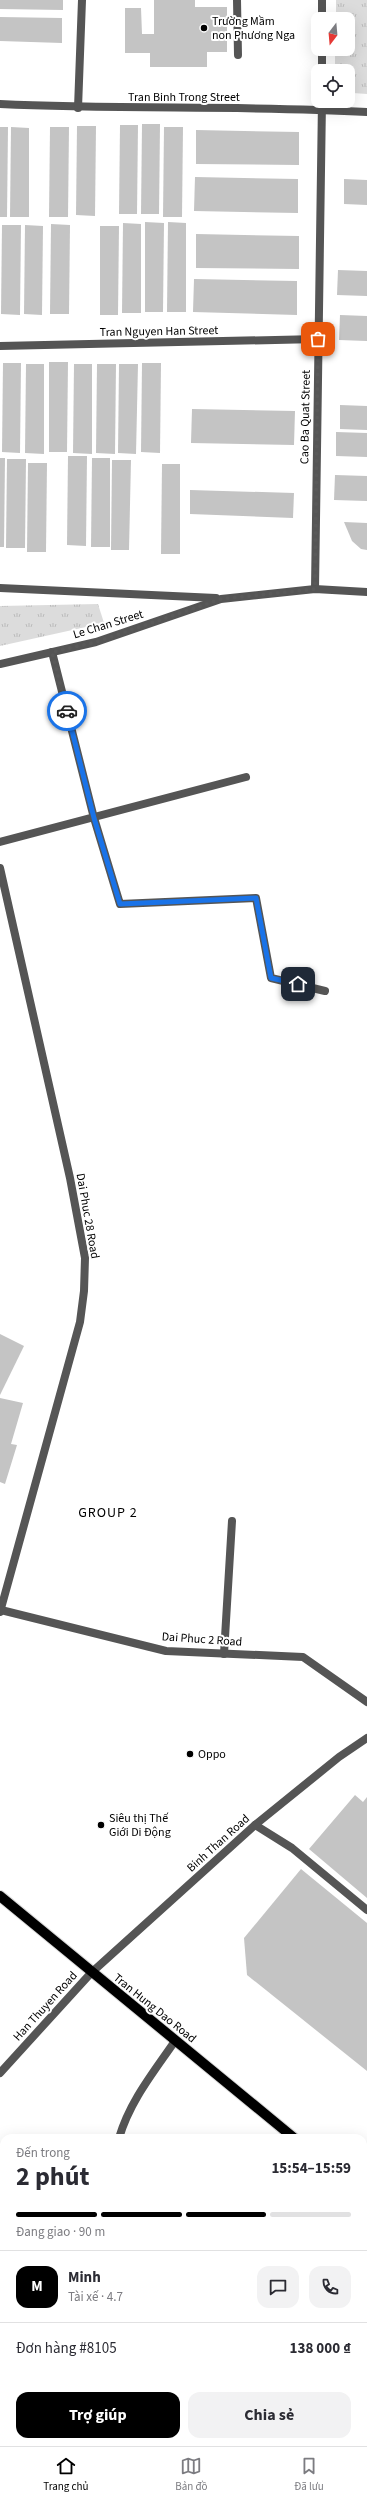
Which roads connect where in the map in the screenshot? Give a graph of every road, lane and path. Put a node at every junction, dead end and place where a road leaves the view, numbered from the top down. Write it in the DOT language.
graph roads {
  1 [pos="82,0"];
  2 [pos="237,0"];
  3 [pos="322,0"];
  4 [pos="322,12"];
  5 [pos="238,55"];
  6 [pos="0,104"];
  7 [pos="78,108"];
  8 [pos="322,110"];
  9 [pos="367,112"];
  10 [pos="318,339"];
  11 [pos="0,346"];
  12 [pos="0,588"];
  13 [pos="315,589"];
  14 [pos="367,592"];
  15 [pos="221,599"];
  16 [pos="52,652"];
  17 [pos="0,664"];
  18 [pos="246,777"];
  19 [pos="94,818"];
  20 [pos="0,842"];
  21 [pos="0,868"];
  22 [pos="325,991"];
  23 [pos="232,1521"];
  24 [pos="0,1611"];
  25 [pos="224,1654"];
  26 [pos="367,1702"];
  27 [pos="367,1738"];
  28 [pos="255,1825"];
  29 [pos="0,1896"];
  30 [pos="367,1910"];
  31 [pos="91,1973"];
  32 [pos="175,2041"];
  33 [pos="0,2073"];
  34 [pos="120,2134"];
  35 [pos="289,2134"];
  1 -- 7 [label="street"];
  2 -- 5 [label="street"];
  3 -- 4 [label="street"];
  6 -- 7 [label="street, Tran Binh Trong Street"];
  7 -- 8 [label="street, Tran Binh Trong Street"];
  8 -- 9 [label="street, Tran Binh Trong Street"];
  8 -- 10 [label="street, Cao Ba Quat Street"];
  10 -- 11 [label="street, Tran Nguyen Han Street"];
  10 -- 13 [label="street, Cao Ba Quat Street"];
  12 -- 15 [label="street, Le Chan Street"];
  13 -- 14 [label="street, Le Chan Street"];
  13 -- 15 [label="street, Le Chan Street"];
  15 -- 16 [label="street, Le Chan Street"];
  16 -- 17 [label="street, Le Chan Street"];
  16 -- 19 [label="street"];
  18 -- 19 [label="street"];
  19 -- 20 [label="street"];
  19 -- 22 [label="street"];
  21 -- 24 [label="street, Dai Phuc 28 Road"];
  23 -- 25 [label="street"];
  24 -- 25 [label="street, Dai Phuc 2 Road"];
  25 -- 26 [label="street, Dai Phuc 2 Road"];
  27 -- 28 [label="street, Binh Than Road"];
  28 -- 30 [label="street"];
  28 -- 31 [label="street, Binh Than Road"];
  29 -- 31 [label="main road, Tran Hung Dao Road"];
  31 -- 32 [label="main road, Tran Hung Dao Road"];
  31 -- 33 [label="street, Han Thuyen Road"];
  32 -- 34 [label="street"];
  32 -- 35 [label="main road, Tran Hung Dao Road"];
}
